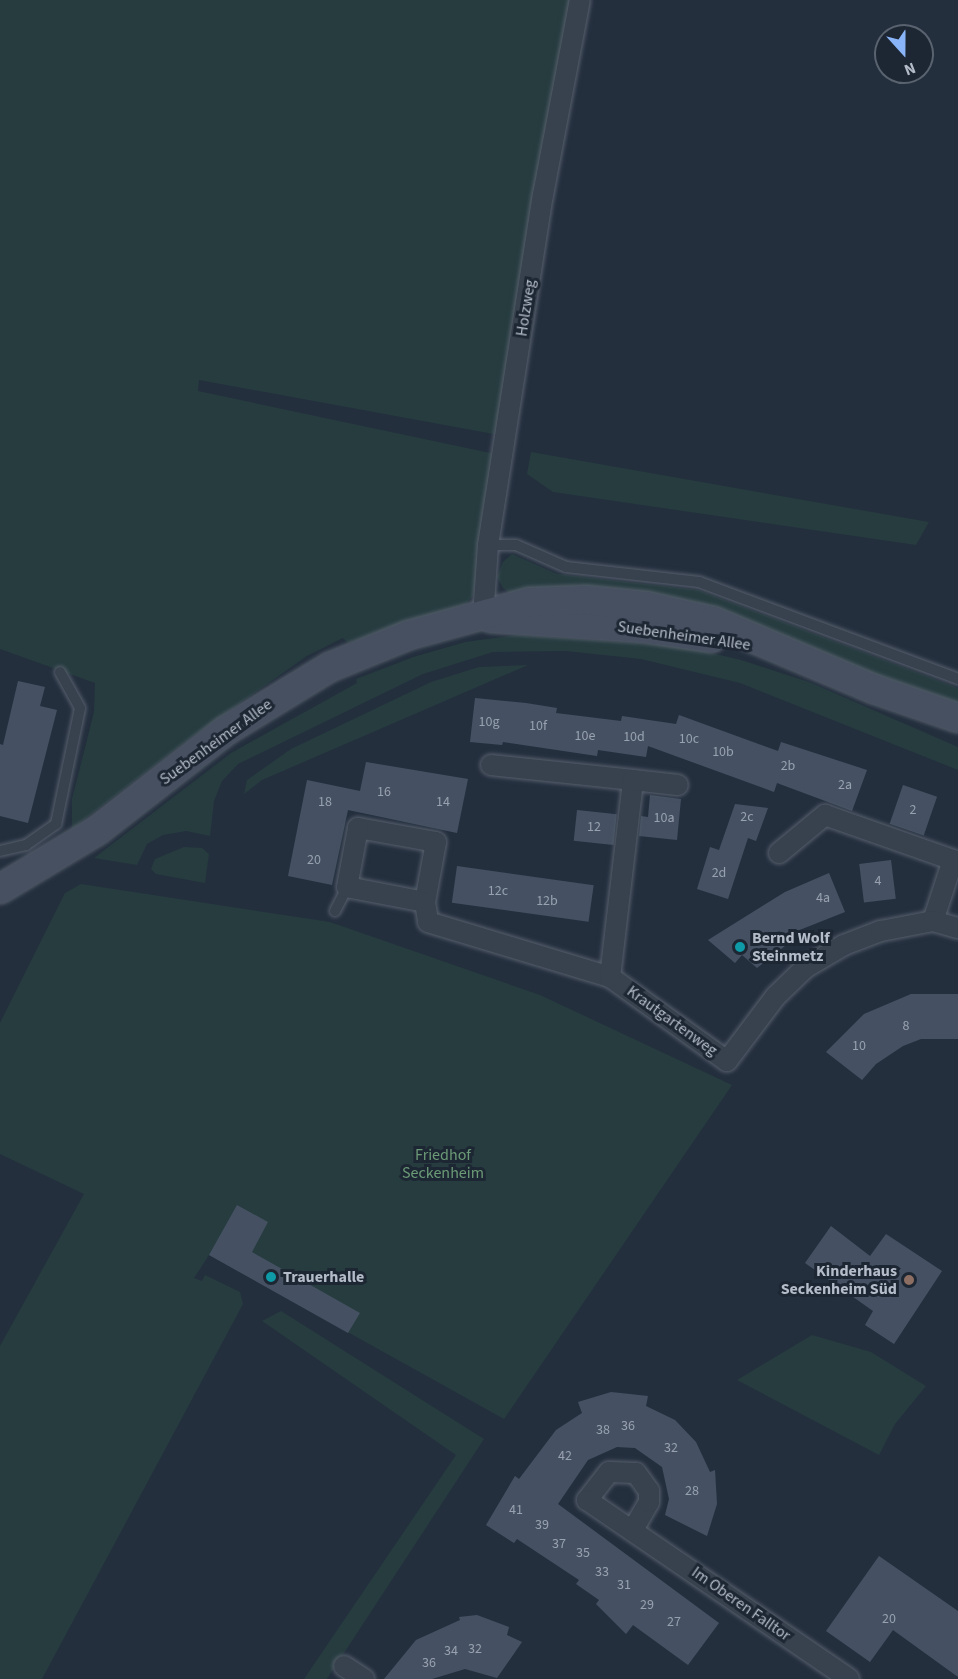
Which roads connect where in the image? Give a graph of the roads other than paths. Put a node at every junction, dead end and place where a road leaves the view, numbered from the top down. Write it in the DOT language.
graph roads {
  1 [pos="580,0"];
  2 [pos="488,545"];
  3 [pos="483,617"];
  4 [pos="60,672"];
  5 [pos="958,679"];
  6 [pos="874,689"];
  7 [pos="958,718"];
  8 [pos="958,733"];
  9 [pos="491,765"];
  10 [pos="633,780"];
  11 [pos="678,785"];
  12 [pos="0,851"];
  13 [pos="779,853"];
  14 [pos="347,887"];
  15 [pos="0,889"];
  16 [pos="425,902"];
  17 [pos="335,911"];
  18 [pos="933,921"];
  19 [pos="958,928"];
  20 [pos="610,976"];
  21 [pos="634,1528"];
  22 [pos="344,1666"];
  23 [pos="364,1679"];
  24 [pos="849,1679"];
  1 -- 2 [label="street, Holzweg"];
  2 -- 3 [label="street, Holzweg"];
  2 -- 5 [label="lane"];
  3 -- 6 [label="main road, Suebenheimer Allee"];
  3 -- 15 [label="main road, Suebenheimer Allee"];
  4 -- 12 [label="lane"];
  6 -- 7 [label="main road, Suebenheimer Allee"];
  6 -- 8 [label="main road, Suebenheimer Allee"];
  9 -- 10 [label="street"];
  10 -- 11 [label="street"];
  10 -- 20 [label="street, Krautgartenweg"];
  13 -- 18 [label="street"];
  14 -- 16 [label="street"];
  14 -- 16 [label="street"];
  14 -- 17 [label="lane"];
  16 -- 20 [label="street, Krautgartenweg"];
  18 -- 19 [label="street, Krautgartenweg"];
  18 -- 20 [label="street, Krautgartenweg"];
  21 -- 24 [label="street, Im Oberen Falltor"];
  22 -- 23 [label="street"];
}
